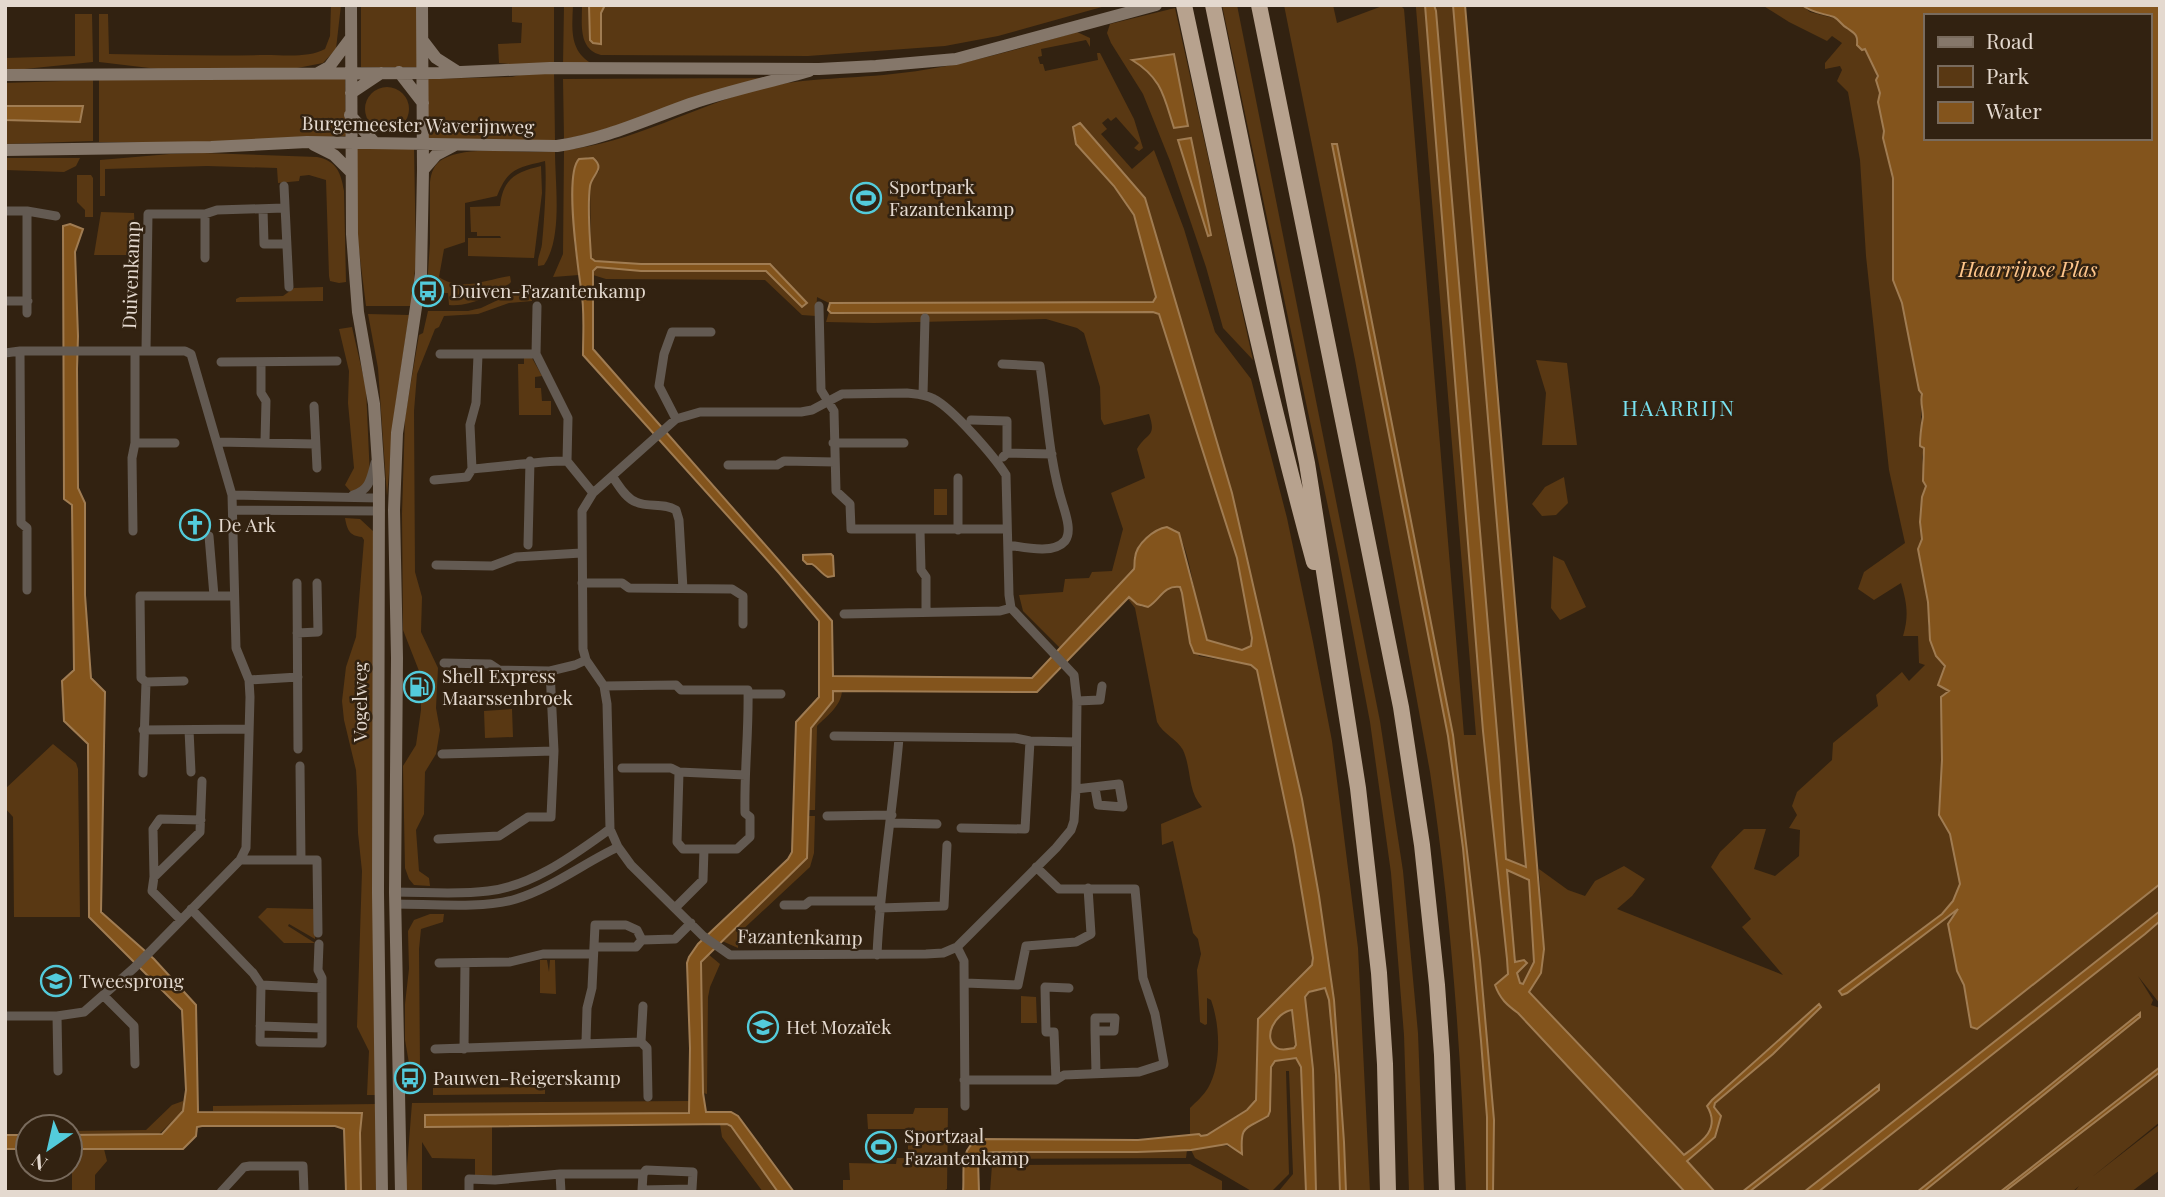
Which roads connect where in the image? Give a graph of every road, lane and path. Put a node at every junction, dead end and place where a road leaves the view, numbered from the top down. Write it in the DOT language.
graph roads {
  1 [pos="351,5"];
  2 [pos="422,5"];
  3 [pos="1184,5"];
  4 [pos="1213,5"];
  5 [pos="1259,5"];
  6 [pos="1155,6"];
  7 [pos="350,39"];
  8 [pos="423,41"];
  9 [pos="819,69"];
  10 [pos="399,72"];
  11 [pos="459,72"];
  12 [pos="318,73"];
  13 [pos="350,73"];
  14 [pos="382,73"];
  15 [pos="423,73"];
  16 [pos="5,75"];
  17 [pos="351,93"];
  18 [pos="423,103"];
  19 [pos="350,115"];
  20 [pos="422,121"];
  21 [pos="307,142"];
  22 [pos="350,142"];
  23 [pos="374,142"];
  24 [pos="395,142"];
  25 [pos="422,142"];
  26 [pos="455,145"];
  27 [pos="5,150"];
  28 [pos="423,170"];
  29 [pos="350,171"];
  30 [pos="284,186"];
  31 [pos="284,208"];
  32 [pos="264,209"];
  33 [pos="5,211"];
  34 [pos="27,211"];
  35 [pos="205,214"];
  36 [pos="56,216"];
  37 [pos="285,244"];
  38 [pos="205,258"];
  39 [pos="289,287"];
  40 [pos="5,300"];
  41 [pos="28,301"];
  42 [pos="537,306"];
  43 [pos="819,306"];
  44 [pos="27,313"];
  45 [pos="925,318"];
  46 [pos="711,332"];
  47 [pos="20,351"];
  48 [pos="135,351"];
  49 [pos="146,351"];
  50 [pos="5,353"];
  51 [pos="440,354"];
  52 [pos="536,354"];
  53 [pos="478,355"];
  54 [pos="337,361"];
  55 [pos="220,362"];
  56 [pos="261,362"];
  57 [pos="1002,364"];
  58 [pos="923,395"];
  59 [pos="828,402"];
  60 [pos="314,406"];
  61 [pos="676,419"];
  62 [pos="971,420"];
  63 [pos="265,441"];
  64 [pos="217,442"];
  65 [pos="135,443"];
  66 [pos="174,443"];
  67 [pos="833,443"];
  68 [pos="904,443"];
  69 [pos="315,444"];
  70 [pos="1007,453"];
  71 [pos="376,454"];
  72 [pos="1052,454"];
  73 [pos="530,461"];
  74 [pos="567,461"];
  75 [pos="835,462"];
  76 [pos="998,463"];
  77 [pos="728,465"];
  78 [pos="317,468"];
  79 [pos="472,469"];
  80 [pos="612,476"];
  81 [pos="958,478"];
  82 [pos="434,480"];
  83 [pos="593,494"];
  84 [pos="232,495"];
  85 [pos="344,497"];
  86 [pos="395,503"];
  87 [pos="380,504"];
  88 [pos="234,510"];
  89 [pos="920,530"];
  90 [pos="958,530"];
  91 [pos="1007,530"];
  92 [pos="133,531"];
  93 [pos="209,536"];
  94 [pos="528,545"];
  95 [pos="1008,545"];
  96 [pos="581,553"];
  97 [pos="436,565"];
  98 [pos="297,583"];
  99 [pos="317,583"];
  100 [pos="582,583"];
  101 [pos="683,589"];
  102 [pos="27,590"];
  103 [pos="214,596"];
  104 [pos="233,596"];
  105 [pos="1011,608"];
  106 [pos="926,612"];
  107 [pos="844,614"];
  108 [pos="743,624"];
  109 [pos="298,633"];
  110 [pos="1336,641"];
  111 [pos="586,660"];
  112 [pos="444,663"];
  113 [pos="550,671"];
  114 [pos="298,677"];
  115 [pos="249,680"];
  116 [pos="146,681"];
  117 [pos="184,681"];
  118 [pos="604,686"];
  119 [pos="1102,686"];
  120 [pos="748,694"];
  121 [pos="781,694"];
  122 [pos="1077,701"];
  123 [pos="249,729"];
  124 [pos="143,730"];
  125 [pos="189,730"];
  126 [pos="834,736"];
  127 [pos="899,738"];
  128 [pos="1030,741"];
  129 [pos="1076,742"];
  130 [pos="298,749"];
  131 [pos="554,751"];
  132 [pos="442,754"];
  133 [pos="300,766"];
  134 [pos="622,768"];
  135 [pos="191,772"];
  136 [pos="679,772"];
  137 [pos="143,773"];
  138 [pos="744,775"];
  139 [pos="202,781"];
  140 [pos="1095,788"];
  141 [pos="1076,789"];
  142 [pos="827,816"];
  143 [pos="892,819"];
  144 [pos="201,821"];
  145 [pos="937,824"];
  146 [pos="961,828"];
  147 [pos="610,829"];
  148 [pos="438,839"];
  149 [pos="947,845"];
  150 [pos="618,847"];
  151 [pos="704,849"];
  152 [pos="240,860"];
  153 [pos="301,860"];
  154 [pos="1036,867"];
  155 [pos="154,877"];
  156 [pos="1088,888"];
  157 [pos="378,898"];
  158 [pos="395,898"];
  159 [pos="784,905"];
  160 [pos="879,905"];
  161 [pos="676,908"];
  162 [pos="191,909"];
  163 [pos="181,920"];
  164 [pos="691,923"];
  165 [pos="318,933"];
  166 [pos="642,940"];
  167 [pos="318,944"];
  168 [pos="957,947"];
  169 [pos="594,951"];
  170 [pos="877,955"];
  171 [pos="439,963"];
  172 [pos="464,963"];
  173 [pos="965,983"];
  174 [pos="261,985"];
  175 [pos="322,988"];
  176 [pos="1069,988"];
  177 [pos="104,996"];
  178 [pos="643,1006"];
  179 [pos="5,1016"];
  180 [pos="57,1016"];
  181 [pos="260,1026"];
  182 [pos="321,1028"];
  183 [pos="1095,1031"];
  184 [pos="586,1042"];
  185 [pos="641,1042"];
  186 [pos="435,1049"];
  187 [pos="464,1049"];
  188 [pos="135,1064"];
  189 [pos="58,1071"];
  190 [pos="1096,1073"];
  191 [pos="964,1080"];
  192 [pos="1056,1080"];
  193 [pos="648,1097"];
  194 [pos="965,1105"];
  195 [pos="664,1171"];
  196 [pos="560,1174"];
  197 [pos="643,1174"];
  198 [pos="495,1180"];
  199 [pos="665,1190"];
  200 [pos="642,1191"];
  201 [pos="222,1192"];
  202 [pos="303,1192"];
  203 [pos="382,1192"];
  204 [pos="401,1192"];
  205 [pos="469,1192"];
  206 [pos="494,1192"];
  207 [pos="561,1192"];
  208 [pos="1388,1192"];
  209 [pos="1447,1192"];
  1 -- 7 [label="street"];
  2 -- 8 [label="street"];
  3 -- 110 [label="highway"];
  4 -- 110 [label="highway"];
  5 -- 209 [label="highway"];
  6 -- 9 [label="street, Burgemeester Waverijnweg"];
  7 -- 12 [label="street"];
  7 -- 13 [label="street"];
  8 -- 11 [label="street"];
  8 -- 15 [label="street"];
  9 -- 11 [label="street, Burgemeester Waverijnweg"];
  9 -- 26 [label="street, Burgemeester Waverijnweg"];
  10 -- 14 [label="street, Burgemeester Waverijnweg"];
  10 -- 15 [label="street, Burgemeester Waverijnweg"];
  10 -- 18 [label="street"];
  11 -- 15 [label="street, Burgemeester Waverijnweg"];
  12 -- 13 [label="street, Burgemeester Waverijnweg"];
  12 -- 16 [label="street, Burgemeester Waverijnweg"];
  13 -- 14 [label="street, Burgemeester Waverijnweg"];
  13 -- 17 [label="street"];
  14 -- 17 [label="street"];
  15 -- 18 [label="street"];
  17 -- 19 [label="street"];
  18 -- 20 [label="street"];
  19 -- 22 [label="street, Vogelweg"];
  19 -- 23 [label="street"];
  20 -- 24 [label="street"];
  20 -- 25 [label="street, Vogelweg"];
  21 -- 22 [label="street, Burgemeester Waverijnweg"];
  21 -- 27 [label="street, Burgemeester Waverijnweg"];
  21 -- 29 [label="street"];
  22 -- 23 [label="street, Burgemeester Waverijnweg"];
  22 -- 29 [label="street, Vogelweg"];
  23 -- 24 [label="street, Burgemeester Waverijnweg"];
  24 -- 25 [label="street, Burgemeester Waverijnweg"];
  25 -- 26 [label="street, Burgemeester Waverijnweg"];
  25 -- 28 [label="street, Vogelweg"];
  26 -- 28 [label="street"];
  28 -- 86 [label="street, Vogelweg"];
  29 -- 71 [label="street, Vogelweg"];
  30 -- 31 [label="street"];
  31 -- 32 [label="street, Duivenkamp"];
  31 -- 37 [label="street"];
  32 -- 35 [label="street, Duivenkamp"];
  32 -- 37 [label="street"];
  33 -- 34 [label="street"];
  34 -- 36 [label="street"];
  34 -- 41 [label="street"];
  35 -- 38 [label="street"];
  35 -- 49 [label="street, Duivenkamp"];
  37 -- 39 [label="street"];
  40 -- 41 [label="street"];
  41 -- 44 [label="street"];
  42 -- 52 [label="street"];
  43 -- 59 [label="street"];
  45 -- 58 [label="street"];
  46 -- 61 [label="street"];
  47 -- 48 [label="street, Duivenkamp"];
  47 -- 50 [label="street, Duivenkamp"];
  47 -- 102 [label="street"];
  48 -- 49 [label="street, Duivenkamp"];
  48 -- 65 [label="street, Duivenkamp"];
  49 -- 64 [label="street, Duivenkamp"];
  51 -- 53 [label="street"];
  52 -- 53 [label="street"];
  52 -- 74 [label="street"];
  53 -- 79 [label="street"];
  54 -- 56 [label="street"];
  55 -- 56 [label="street"];
  56 -- 63 [label="street"];
  57 -- 72 [label="street"];
  58 -- 59 [label="street"];
  58 -- 76 [label="street"];
  59 -- 61 [label="street"];
  59 -- 67 [label="street"];
  60 -- 69 [label="street"];
  61 -- 80 [label="street, Fazantenkamp"];
  62 -- 70 [label="street"];
  63 -- 64 [label="street"];
  63 -- 69 [label="street"];
  64 -- 84 [label="street, Duivenkamp"];
  65 -- 66 [label="street"];
  65 -- 92 [label="street, Duivenkamp"];
  67 -- 68 [label="street"];
  67 -- 75 [label="street"];
  69 -- 78 [label="street"];
  70 -- 72 [label="street"];
  70 -- 76 [label="street"];
  71 -- 85 [label="street"];
  71 -- 87 [label="street, Vogelweg"];
  72 -- 95 [label="street"];
  73 -- 74 [label="street"];
  73 -- 79 [label="street"];
  73 -- 94 [label="street"];
  74 -- 83 [label="street"];
  75 -- 77 [label="street"];
  75 -- 89 [label="street"];
  76 -- 91 [label="street"];
  79 -- 82 [label="street"];
  80 -- 83 [label="street, Fazantenkamp"];
  80 -- 101 [label="street"];
  81 -- 90 [label="street"];
  83 -- 96 [label="street, Fazantenkamp"];
  84 -- 85 [label="street"];
  84 -- 88 [label="street, Duivenkamp"];
  85 -- 87 [label="street"];
  86 -- 87 [label="street"];
  86 -- 158 [label="street, Vogelweg"];
  87 -- 88 [label="street"];
  87 -- 157 [label="street, Vogelweg"];
  88 -- 104 [label="street, Duivenkamp"];
  89 -- 90 [label="street"];
  89 -- 106 [label="street"];
  90 -- 91 [label="street"];
  91 -- 95 [label="street"];
  93 -- 103 [label="street"];
  95 -- 105 [label="street"];
  96 -- 97 [label="street"];
  96 -- 100 [label="street, Fazantenkamp"];
  98 -- 109 [label="street"];
  99 -- 109 [label="street"];
  100 -- 101 [label="street"];
  100 -- 111 [label="street, Fazantenkamp"];
  101 -- 108 [label="street"];
  103 -- 104 [label="street"];
  103 -- 116 [label="street"];
  104 -- 115 [label="street, Duivenkamp"];
  105 -- 106 [label="street"];
  105 -- 122 [label="street"];
  106 -- 107 [label="street"];
  109 -- 114 [label="street"];
  110 -- 208 [label="highway"];
  111 -- 113 [label="street"];
  111 -- 118 [label="street, Fazantenkamp"];
  112 -- 113 [label="street"];
  113 -- 131 [label="street"];
  114 -- 115 [label="street"];
  114 -- 130 [label="street"];
  115 -- 123 [label="street, Duivenkamp"];
  116 -- 117 [label="street"];
  116 -- 124 [label="street"];
  118 -- 120 [label="street"];
  118 -- 147 [label="street, Fazantenkamp"];
  119 -- 122 [label="street"];
  120 -- 121 [label="street"];
  120 -- 138 [label="street"];
  122 -- 129 [label="street"];
  123 -- 125 [label="street"];
  123 -- 152 [label="street, Duivenkamp"];
  124 -- 125 [label="street"];
  124 -- 137 [label="street"];
  125 -- 135 [label="street"];
  126 -- 127 [label="street"];
  127 -- 128 [label="street"];
  127 -- 143 [label="street, Fazantenkamp"];
  128 -- 129 [label="street"];
  128 -- 146 [label="street"];
  129 -- 141 [label="street"];
  131 -- 132 [label="street"];
  131 -- 148 [label="street"];
  133 -- 153 [label="street"];
  134 -- 136 [label="street"];
  136 -- 138 [label="street"];
  136 -- 151 [label="street"];
  138 -- 151 [label="street"];
  139 -- 144 [label="street"];
  140 -- 141 [label="street"];
  141 -- 154 [label="street"];
  142 -- 143 [label="street"];
  143 -- 145 [label="street"];
  143 -- 160 [label="street, Fazantenkamp"];
  144 -- 155 [label="street"];
  144 -- 155 [label="street"];
  147 -- 150 [label="street, Fazantenkamp"];
  147 -- 158 [label="street"];
  149 -- 160 [label="street, Fazantenkamp"];
  150 -- 158 [label="street"];
  150 -- 161 [label="street, Fazantenkamp"];
  151 -- 161 [label="street"];
  152 -- 153 [label="street"];
  152 -- 162 [label="street"];
  153 -- 165 [label="street"];
  154 -- 156 [label="street"];
  154 -- 168 [label="street"];
  155 -- 163 [label="street"];
  156 -- 173 [label="street"];
  156 -- 190 [label="street"];
  157 -- 158 [label="street"];
  157 -- 203 [label="street, Vogelweg"];
  158 -- 204 [label="street, Vogelweg"];
  159 -- 160 [label="street, Fazantenkamp"];
  160 -- 170 [label="street, Fazantenkamp"];
  161 -- 164 [label="street, Fazantenkamp"];
  162 -- 163 [label="street"];
  162 -- 174 [label="street"];
  163 -- 177 [label="street"];
  164 -- 166 [label="street"];
  164 -- 170 [label="street, Fazantenkamp"];
  166 -- 169 [label="street"];
  166 -- 169 [label="street"];
  167 -- 175 [label="street"];
  168 -- 170 [label="street, Fazantenkamp"];
  168 -- 173 [label="street"];
  169 -- 172 [label="street"];
  169 -- 184 [label="street"];
  171 -- 172 [label="street"];
  172 -- 187 [label="street"];
  173 -- 191 [label="street"];
  174 -- 175 [label="street"];
  174 -- 181 [label="street"];
  175 -- 182 [label="street"];
  176 -- 192 [label="street"];
  177 -- 180 [label="street"];
  177 -- 188 [label="street"];
  178 -- 185 [label="street"];
  179 -- 180 [label="street"];
  180 -- 189 [label="street"];
  181 -- 182 [label="street"];
  181 -- 182 [label="street"];
  183 -- 190 [label="street"];
  184 -- 185 [label="street"];
  184 -- 187 [label="street"];
  185 -- 193 [label="street"];
  186 -- 187 [label="street"];
  190 -- 192 [label="street"];
  191 -- 192 [label="street"];
  191 -- 194 [label="street"];
  195 -- 197 [label="street"];
  195 -- 199 [label="street"];
  195 -- 199 [label="street"];
  196 -- 197 [label="street"];
  196 -- 198 [label="street"];
  196 -- 207 [label="street"];
  197 -- 200 [label="street"];
  198 -- 205 [label="street"];
  198 -- 206 [label="street"];
  199 -- 200 [label="street"];
  201 -- 202 [label="street"];
}
